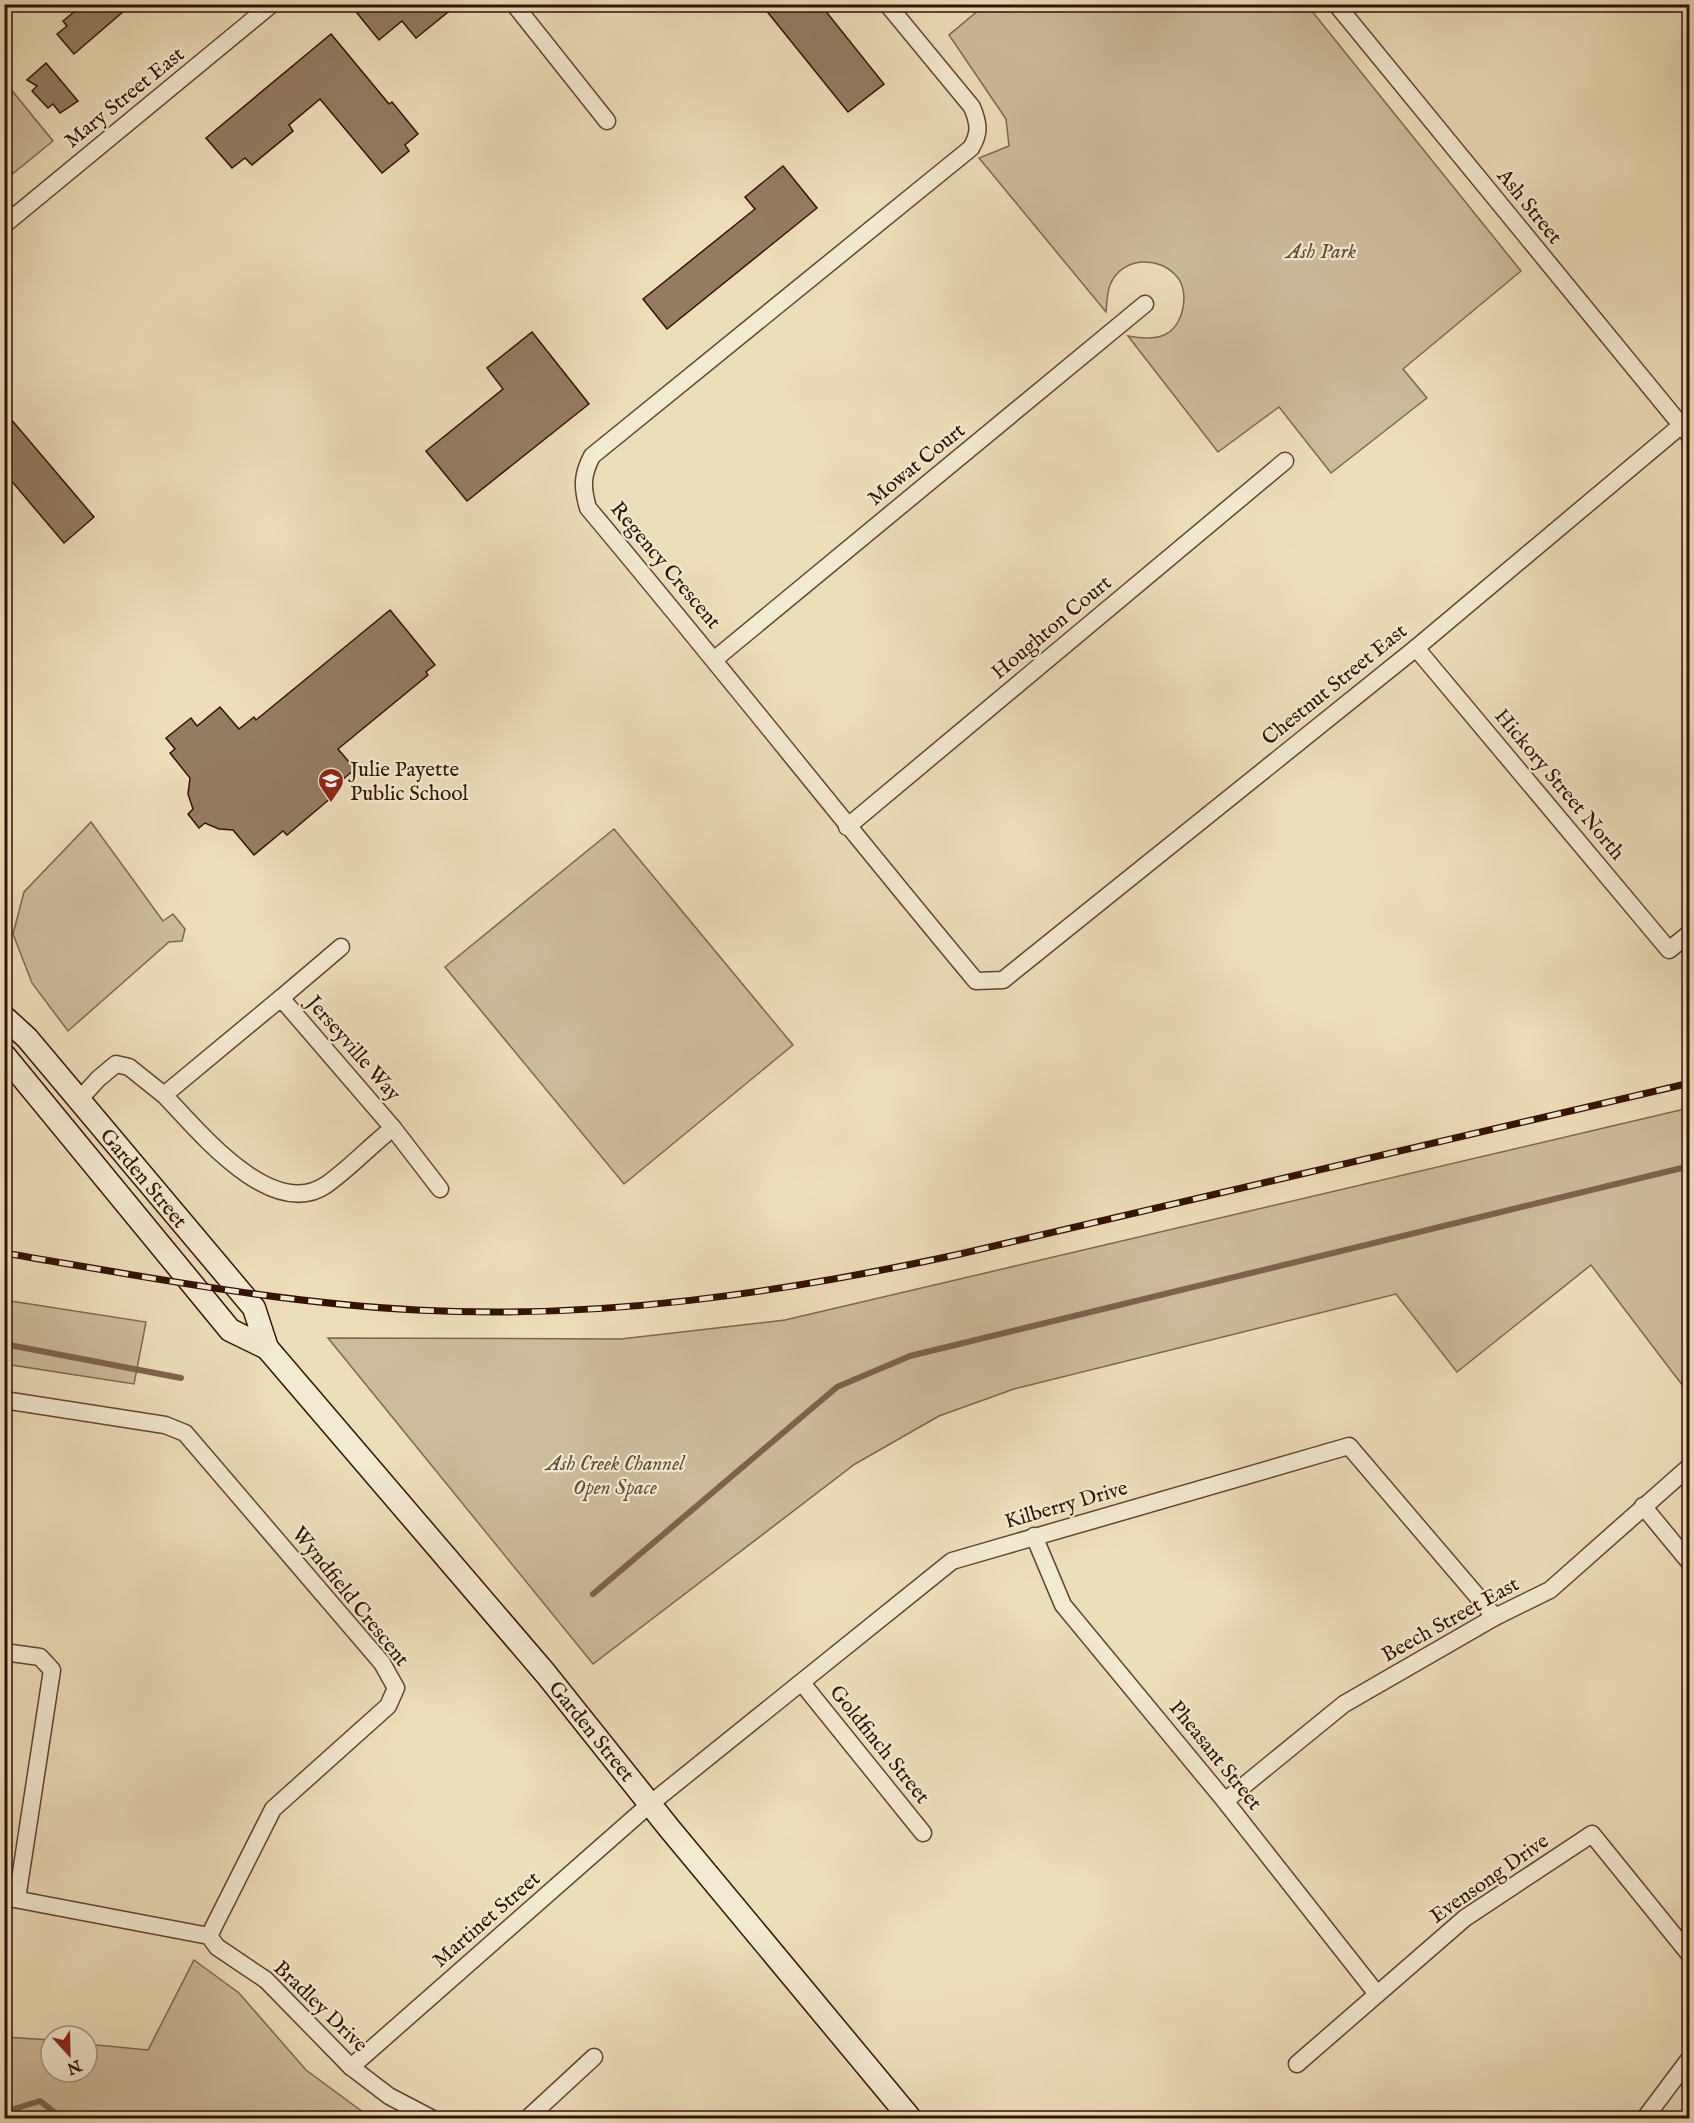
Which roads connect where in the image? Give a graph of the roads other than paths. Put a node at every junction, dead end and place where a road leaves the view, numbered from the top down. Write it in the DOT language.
graph roads {
  1 [pos="272,4"];
  2 [pos="514,4"];
  3 [pos="887,4"];
  4 [pos="1336,4"];
  5 [pos="607,121"];
  6 [pos="4,225"];
  7 [pos="1145,304"];
  8 [pos="1686,427"];
  9 [pos="1285,461"];
  10 [pos="1416,648"];
  11 [pos="715,658"];
  12 [pos="847,827"];
  13 [pos="1689,933"];
  14 [pos="341,946"];
  15 [pos="1003,980"];
  16 [pos="281,998"];
  17 [pos="4,1017"];
  18 [pos="4,1054"];
  19 [pos="32,1089"];
  20 [pos="164,1095"];
  21 [pos="79,1100"];
  22 [pos="393,1128"];
  23 [pos="440,1189"];
  24 [pos="267,1348"];
  25 [pos="4,1400"];
  26 [pos="1689,1466"];
  27 [pos="1643,1506"];
  28 [pos="1034,1536"];
  29 [pos="1689,1563"];
  30 [pos="1495,1617"];
  31 [pos="4,1652"];
  32 [pos="802,1683"];
  33 [pos="1225,1801"];
  34 [pos="650,1804"];
  35 [pos="923,1833"];
  36 [pos="11,1898"];
  37 [pos="209,1936"];
  38 [pos="1689,1955"];
  39 [pos="1377,1994"];
  40 [pos="594,2057"];
  41 [pos="1689,2058"];
  42 [pos="1296,2064"];
  43 [pos="351,2067"];
  44 [pos="431,2118"];
  45 [pos="528,2118"];
  46 [pos="910,2118"];
  47 [pos="1645,2118"];
  1 -- 6 [label="street, Mary Street East"];
  2 -- 5 [label="street"];
  3 -- 11 [label="street, Regency Crescent"];
  4 -- 8 [label="street, Ash Street"];
  7 -- 11 [label="street, Mowat Court"];
  8 -- 10 [label="street, Chestnut Street East"];
  9 -- 12 [label="street, Houghton Court"];
  10 -- 13 [label="street, Hickory Street North"];
  10 -- 15 [label="street, Chestnut Street East"];
  11 -- 12 [label="street, Regency Crescent"];
  12 -- 15 [label="street, Regency Crescent"];
  14 -- 16 [label="street, Jerseyville Way"];
  16 -- 20 [label="street, Jerseyville Way"];
  16 -- 22 [label="street, Jerseyville Way"];
  17 -- 21 [label="street, Garden Street"];
  18 -- 19 [label="street, Garden Street"];
  19 -- 21 [label="street"];
  19 -- 24 [label="street, Garden Street"];
  20 -- 21 [label="street, Jerseyville Way"];
  20 -- 22 [label="street, Jerseyville Way"];
  21 -- 24 [label="street, Garden Street"];
  22 -- 23 [label="street, Jerseyville Way"];
  24 -- 34 [label="street, Garden Street"];
  25 -- 37 [label="street, Wyndfield Crescent"];
  26 -- 27 [label="street, Beech Street East"];
  27 -- 29 [label="street"];
  27 -- 30 [label="street, Beech Street East"];
  28 -- 30 [label="street, Kilberry Drive"];
  28 -- 32 [label="street, Kilberry Drive"];
  28 -- 33 [label="street, Pheasant Street"];
  30 -- 33 [label="street, Beech Street East"];
  31 -- 36 [label="street"];
  32 -- 34 [label="street, Kilberry Drive"];
  32 -- 35 [label="street, Goldfinch Street"];
  33 -- 39 [label="street, Pheasant Street"];
  34 -- 43 [label="street, Martinet Street"];
  34 -- 46 [label="street, Garden Street"];
  36 -- 37 [label="street"];
  37 -- 43 [label="street, Bradley Drive"];
  38 -- 39 [label="street, Evensong Drive"];
  39 -- 42 [label="street, Evensong Drive"];
  40 -- 45 [label="street"];
  41 -- 47 [label="street"];
  43 -- 44 [label="street, Bradley Drive"];
}
